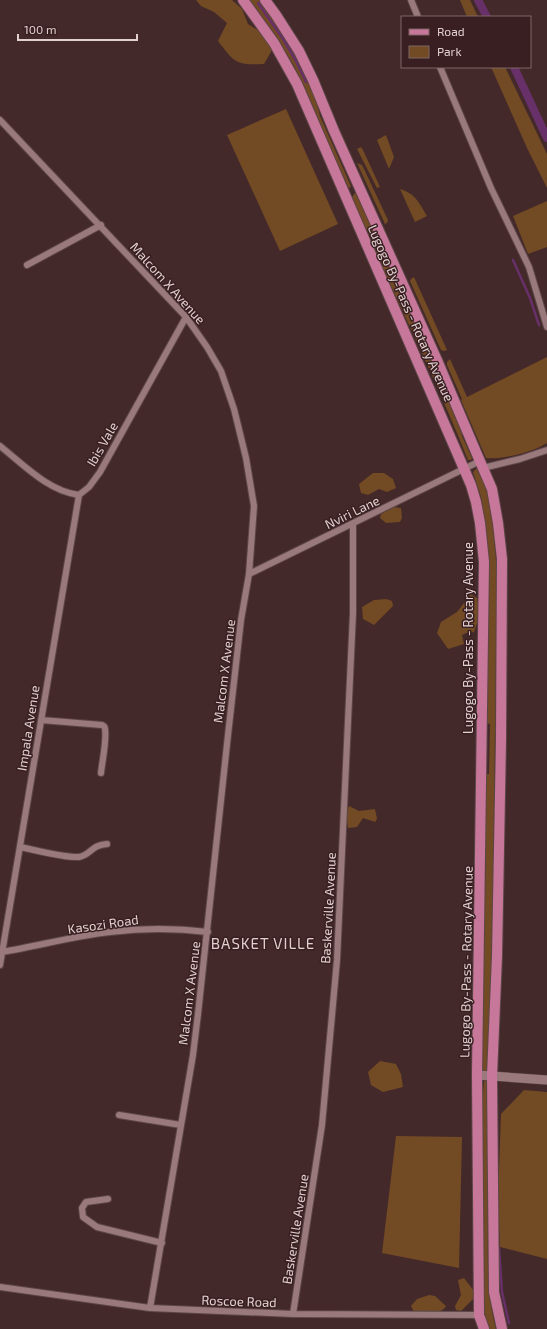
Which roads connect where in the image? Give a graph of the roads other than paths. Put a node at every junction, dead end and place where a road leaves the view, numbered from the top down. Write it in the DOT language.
graph roads {
  1 [pos="243,0"];
  2 [pos="265,0"];
  3 [pos="411,0"];
  4 [pos="418,16"];
  5 [pos="440,68"];
  6 [pos="0,120"];
  7 [pos="358,186"];
  8 [pos="345,194"];
  9 [pos="101,225"];
  10 [pos="27,264"];
  11 [pos="186,317"];
  12 [pos="547,327"];
  13 [pos="0,446"];
  14 [pos="547,450"];
  15 [pos="481,464"];
  16 [pos="464,469"];
  17 [pos="79,495"];
  18 [pos="353,524"];
  19 [pos="249,574"];
  20 [pos="41,720"];
  21 [pos="101,774"];
  22 [pos="107,844"];
  23 [pos="20,847"];
  24 [pos="208,932"];
  25 [pos="2,952"];
  26 [pos="0,965"];
  27 [pos="477,1076"];
  28 [pos="492,1076"];
  29 [pos="547,1080"];
  30 [pos="118,1115"];
  31 [pos="181,1124"];
  32 [pos="108,1199"];
  33 [pos="162,1243"];
  34 [pos="0,1288"];
  35 [pos="150,1308"];
  36 [pos="293,1314"];
  37 [pos="479,1316"];
  38 [pos="484,1329"];
  39 [pos="502,1329"];
  1 -- 8 [label="main road, Lugogo By-Pass - Rotary Avenue"];
  2 -- 7 [label="main road, Lugogo By-Pass - Rotary Avenue"];
  3 -- 4 [label="street"];
  5 -- 12 [label="street"];
  6 -- 9 [label="street, Malcom X Avenue"];
  7 -- 8 [label="main road"];
  7 -- 15 [label="main road, Lugogo By-Pass - Rotary Avenue"];
  8 -- 16 [label="main road, Lugogo By-Pass - Rotary Avenue"];
  9 -- 10 [label="street"];
  9 -- 11 [label="street, Malcom X Avenue"];
  11 -- 17 [label="street, Ibis Vale"];
  11 -- 19 [label="street, Malcom X Avenue"];
  13 -- 17 [label="street"];
  14 -- 15 [label="street, Nviri Lane"];
  15 -- 16 [label="street, Nviri Lane"];
  15 -- 28 [label="main road, Lugogo By-Pass - Rotary Avenue"];
  16 -- 18 [label="street, Nviri Lane"];
  16 -- 27 [label="main road, Lugogo By-Pass - Rotary Avenue"];
  17 -- 20 [label="street, Impala Avenue"];
  18 -- 19 [label="street, Nviri Lane"];
  18 -- 36 [label="street, Baskerville Avenue"];
  19 -- 24 [label="street, Malcom X Avenue"];
  20 -- 21 [label="street"];
  20 -- 23 [label="street, Impala Avenue"];
  22 -- 23 [label="street"];
  23 -- 25 [label="street, Impala Avenue"];
  24 -- 25 [label="street, Kasozi Road"];
  24 -- 31 [label="street, Malcom X Avenue"];
  25 -- 26 [label="street, Impala Avenue"];
  27 -- 28 [label="street"];
  27 -- 37 [label="main road, Lugogo By-Pass - Rotary Avenue"];
  28 -- 29 [label="street"];
  28 -- 39 [label="main road, Lugogo By-Pass - Rotary Avenue"];
  30 -- 31 [label="street"];
  31 -- 33 [label="street, Malcom X Avenue"];
  32 -- 33 [label="street"];
  33 -- 35 [label="street, Malcom X Avenue"];
  34 -- 35 [label="street, Roscoe Road"];
  35 -- 36 [label="street, Roscoe Road"];
  36 -- 37 [label="street, Roscoe Road"];
  37 -- 38 [label="main road, Lugogo By-Pass - Rotary Avenue"];
}
